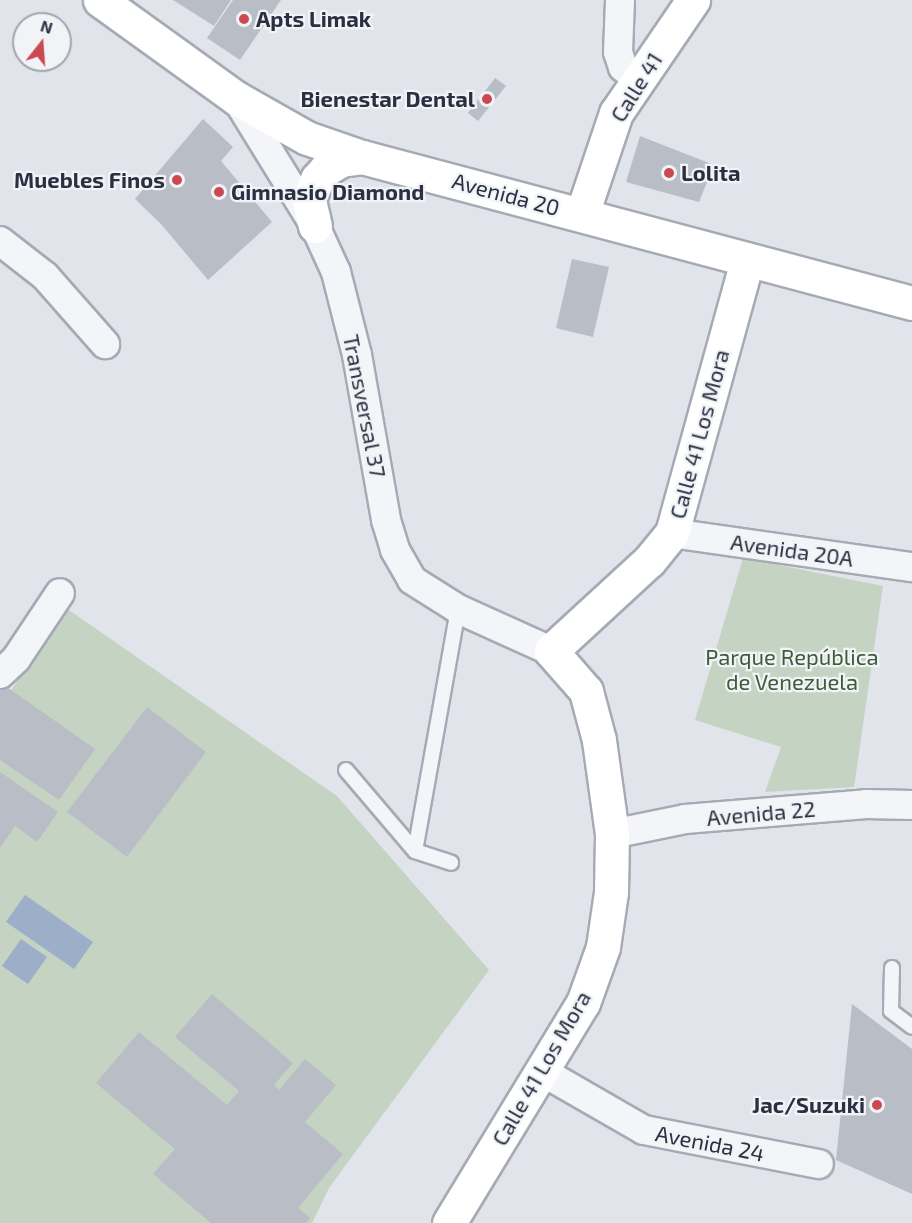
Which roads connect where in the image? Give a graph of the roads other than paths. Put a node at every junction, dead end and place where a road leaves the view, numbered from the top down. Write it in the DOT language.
graph roads {
  1 [pos="101,0"];
  2 [pos="620,0"];
  3 [pos="693,0"];
  4 [pos="638,79"];
  5 [pos="236,98"];
  6 [pos="362,157"];
  7 [pos="582,214"];
  8 [pos="315,226"];
  9 [pos="0,241"];
  10 [pos="747,260"];
  11 [pos="912,303"];
  12 [pos="105,344"];
  13 [pos="672,533"];
  14 [pos="912,567"];
  15 [pos="60,592"];
  16 [pos="458,609"];
  17 [pos="552,651"];
  18 [pos="0,674"];
  19 [pos="346,770"];
  20 [pos="912,805"];
  21 [pos="612,834"];
  22 [pos="415,851"];
  23 [pos="451,862"];
  24 [pos="892,968"];
  25 [pos="912,1027"];
  26 [pos="543,1072"];
  27 [pos="819,1164"];
  28 [pos="449,1223"];
  1 -- 5 [label="street, Avenida 20"];
  2 -- 4 [label="street"];
  3 -- 4 [label="street, Calle 41"];
  4 -- 7 [label="street, Calle 41"];
  5 -- 6 [label="street, Avenida 20"];
  5 -- 8 [label="street, Transversal 37"];
  6 -- 7 [label="street, Avenida 20"];
  6 -- 8 [label="street"];
  7 -- 10 [label="street, Avenida 20"];
  8 -- 16 [label="street, Transversal 37"];
  9 -- 12 [label="street"];
  10 -- 11 [label="street, Avenida 20"];
  10 -- 13 [label="street, Calle 41 Los Mora"];
  13 -- 14 [label="street, Avenida 20A"];
  13 -- 17 [label="street, Calle 41 Los Mora"];
  15 -- 18 [label="street"];
  16 -- 17 [label="street, Transversal 37"];
  16 -- 22 [label="lane"];
  17 -- 21 [label="street, Calle 41 Los Mora"];
  19 -- 22 [label="lane"];
  20 -- 21 [label="street, Avenida 22"];
  21 -- 26 [label="street, Calle 41 Los Mora"];
  22 -- 23 [label="lane"];
  24 -- 25 [label="lane"];
  26 -- 27 [label="street, Avenida 24"];
  26 -- 28 [label="street, Calle 41 Los Mora"];
}
